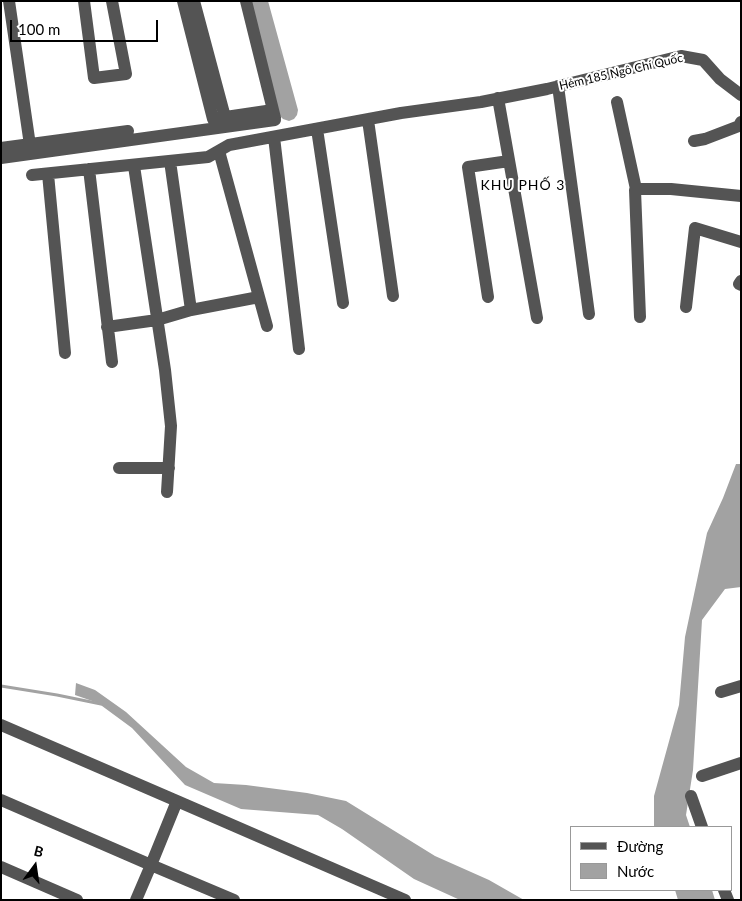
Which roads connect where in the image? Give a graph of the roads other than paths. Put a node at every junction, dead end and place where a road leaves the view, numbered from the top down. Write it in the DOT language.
graph roads {
  1 [pos="8,1"];
  2 [pos="84,1"];
  3 [pos="112,1"];
  4 [pos="183,1"];
  5 [pos="194,1"];
  6 [pos="246,1"];
  7 [pos="552,88"];
  8 [pos="741,96"];
  9 [pos="498,98"];
  10 [pos="617,102"];
  11 [pos="274,115"];
  12 [pos="219,118"];
  13 [pos="368,120"];
  14 [pos="741,122"];
  15 [pos="317,129"];
  16 [pos="277,136"];
  17 [pos="694,141"];
  18 [pos="1,148"];
  19 [pos="30,148"];
  20 [pos="219,151"];
  21 [pos="1,158"];
  22 [pos="170,161"];
  23 [pos="509,161"];
  24 [pos="134,166"];
  25 [pos="89,169"];
  26 [pos="48,174"];
  27 [pos="32,175"];
  28 [pos="636,189"];
  29 [pos="741,196"];
  30 [pos="741,242"];
  31 [pos="393,296"];
  32 [pos="488,297"];
  33 [pos="259,298"];
  34 [pos="343,303"];
  35 [pos="686,307"];
  36 [pos="191,310"];
  37 [pos="589,314"];
  38 [pos="640,317"];
  39 [pos="537,318"];
  40 [pos="157,320"];
  41 [pos="267,326"];
  42 [pos="108,327"];
  43 [pos="299,349"];
  44 [pos="65,353"];
  45 [pos="112,362"];
  46 [pos="119,468"];
  47 [pos="169,468"];
  48 [pos="167,492"];
  49 [pos="741,686"];
  50 [pos="721,692"];
  51 [pos="1,725"];
  52 [pos="741,763"];
  53 [pos="702,776"];
  54 [pos="691,796"];
  55 [pos="1,800"];
  56 [pos="177,801"];
  57 [pos="702,826"];
  58 [pos="151,865"];
  59 [pos="1,867"];
  60 [pos="76,900"];
  61 [pos="136,900"];
  62 [pos="234,900"];
  63 [pos="405,900"];
  1 -- 19 [label="street"];
  2 -- 3 [label="street"];
  4 -- 12 [label="street"];
  5 -- 12 [label="street"];
  6 -- 11 [label="street"];
  7 -- 8 [label="street, Hẻm 185 Ngô Chí Quốc"];
  7 -- 9 [label="street, Hẻm 185 Ngô Chí Quốc"];
  7 -- 37 [label="street"];
  9 -- 13 [label="street, Hẻm 185 Ngô Chí Quốc"];
  9 -- 23 [label="street"];
  10 -- 28 [label="street"];
  11 -- 12 [label="street"];
  11 -- 16 [label="street"];
  11 -- 19 [label="street"];
  12 -- 19 [label="street"];
  13 -- 15 [label="street, Hẻm 185 Ngô Chí Quốc"];
  13 -- 31 [label="street"];
  14 -- 17 [label="street"];
  15 -- 16 [label="street, Hẻm 185 Ngô Chí Quốc"];
  15 -- 34 [label="street"];
  16 -- 20 [label="street, Hẻm 185 Ngô Chí Quốc"];
  16 -- 43 [label="street"];
  18 -- 19 [label="street"];
  19 -- 21 [label="street"];
  20 -- 22 [label="street, Hẻm 185 Ngô Chí Quốc"];
  20 -- 33 [label="street"];
  22 -- 24 [label="street, Hẻm 185 Ngô Chí Quốc"];
  22 -- 36 [label="street"];
  23 -- 32 [label="street"];
  23 -- 39 [label="street"];
  24 -- 25 [label="street, Hẻm 185 Ngô Chí Quốc"];
  24 -- 40 [label="street"];
  25 -- 26 [label="street, Hẻm 185 Ngô Chí Quốc"];
  25 -- 42 [label="street"];
  26 -- 27 [label="street, Hẻm 185 Ngô Chí Quốc"];
  26 -- 44 [label="street"];
  28 -- 29 [label="street"];
  28 -- 38 [label="street"];
  30 -- 35 [label="street"];
  33 -- 36 [label="street"];
  33 -- 41 [label="street"];
  36 -- 40 [label="street"];
  40 -- 42 [label="street"];
  40 -- 47 [label="street"];
  42 -- 45 [label="street"];
  46 -- 47 [label="street"];
  47 -- 48 [label="street"];
  49 -- 50 [label="street"];
  51 -- 56 [label="street"];
  52 -- 53 [label="street"];
  54 -- 57 [label="street"];
  55 -- 58 [label="street"];
  56 -- 58 [label="street"];
  56 -- 63 [label="street"];
  58 -- 61 [label="street"];
  58 -- 62 [label="street"];
  59 -- 60 [label="street"];
}
